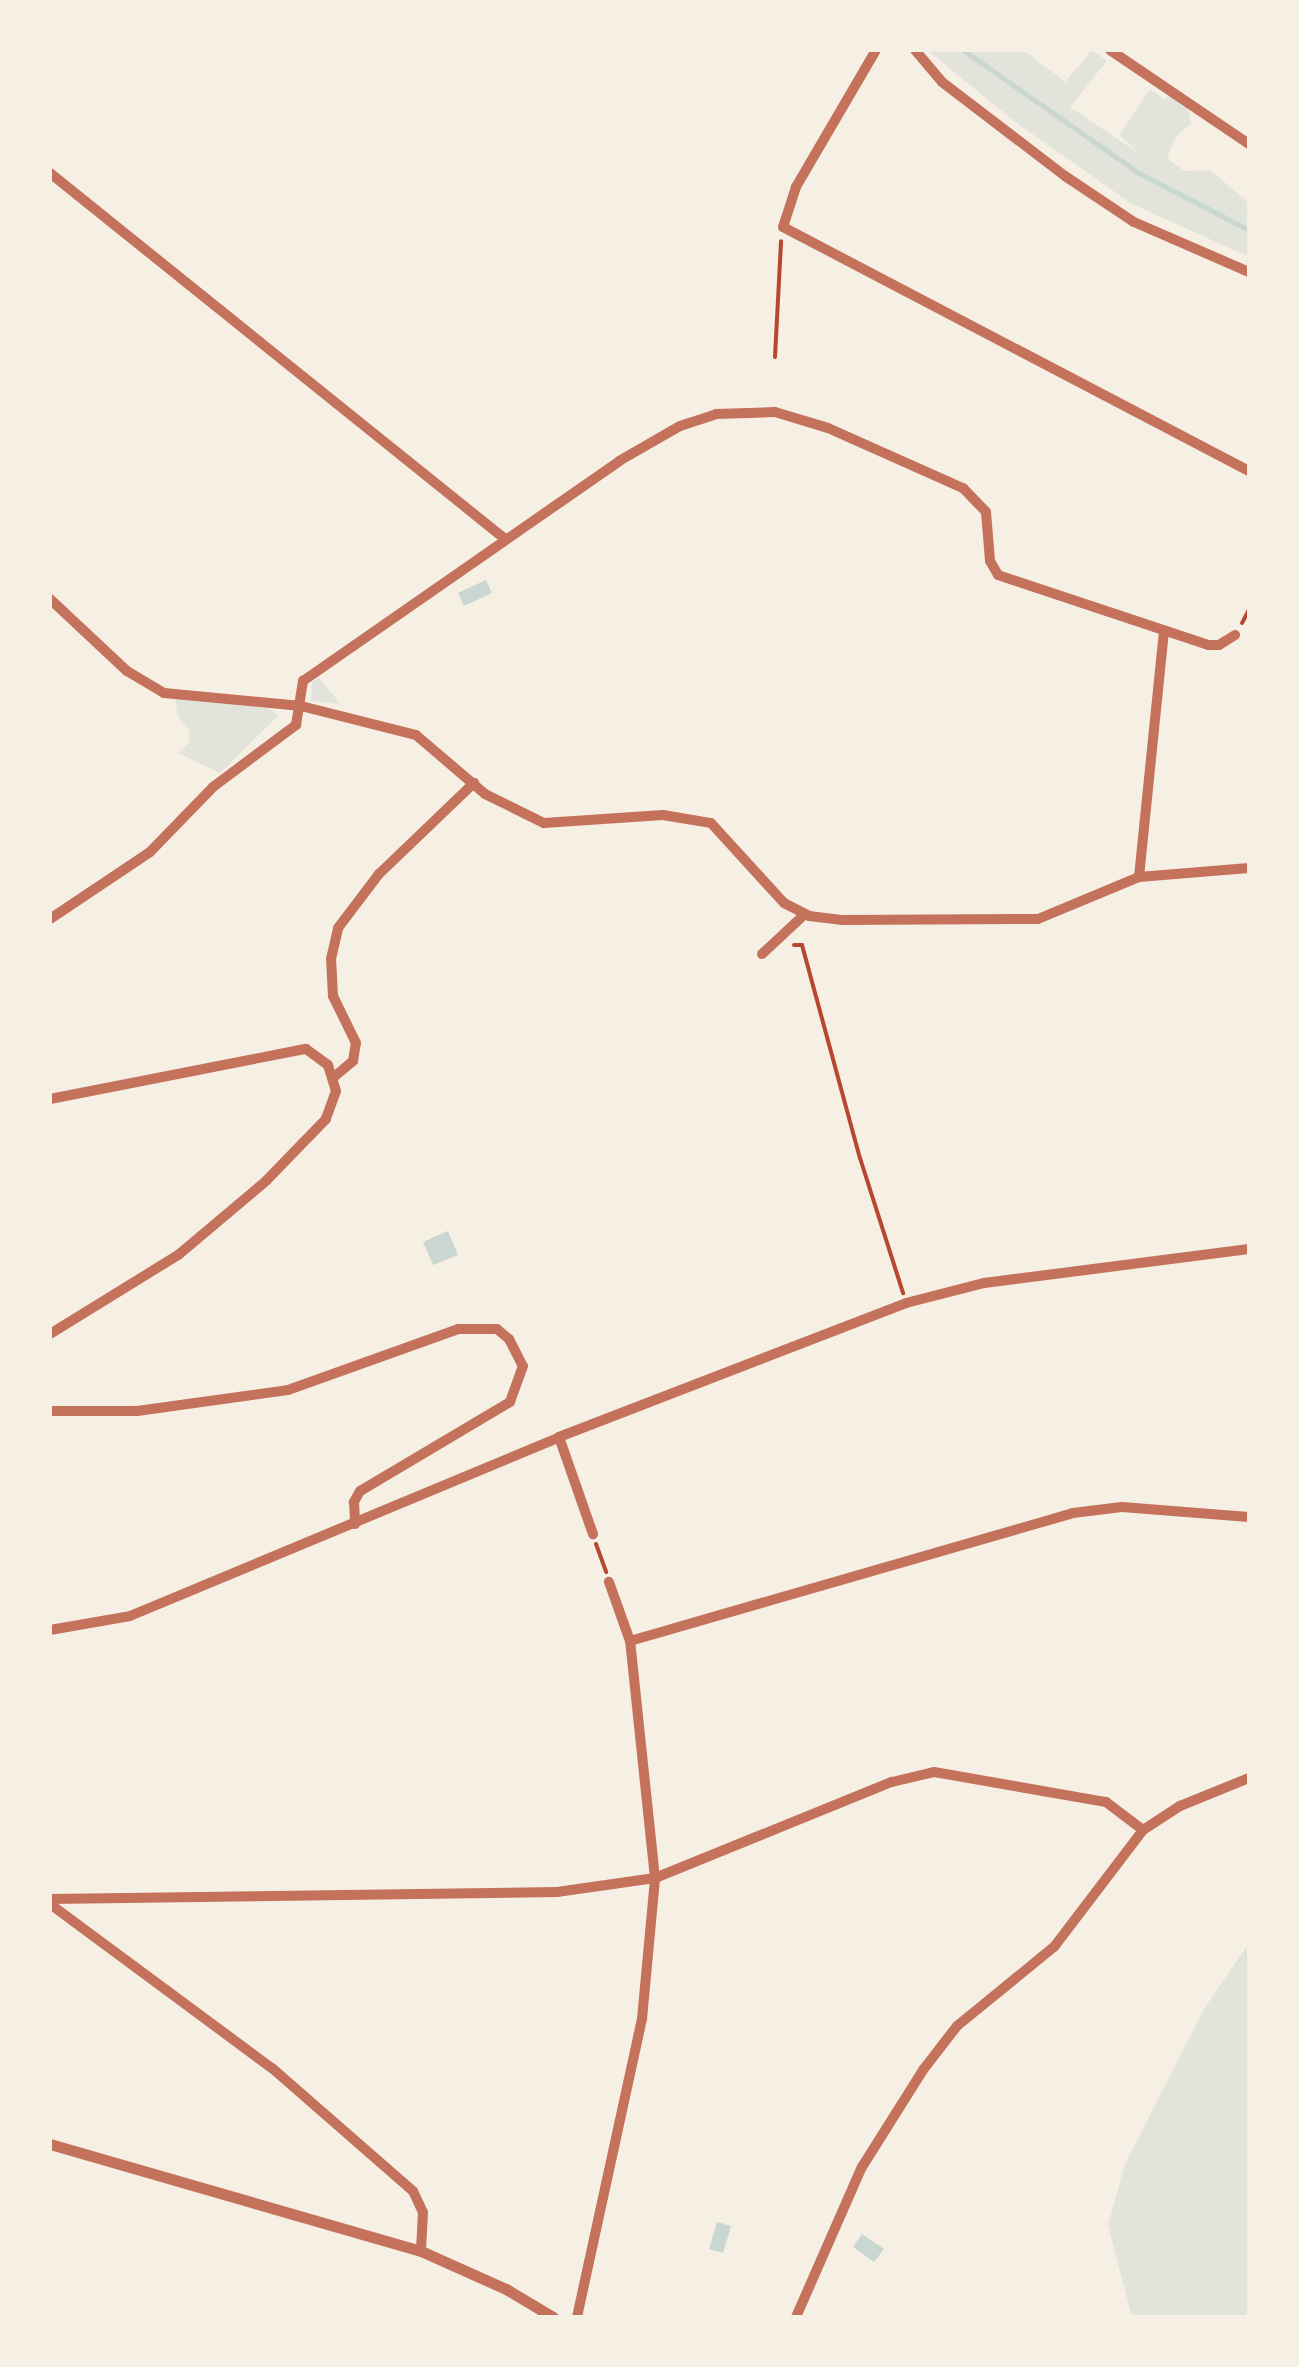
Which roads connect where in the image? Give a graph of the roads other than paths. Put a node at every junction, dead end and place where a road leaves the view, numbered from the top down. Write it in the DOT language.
graph roads {
  1 [pos="876,50"];
  2 [pos="915,50"];
  3 [pos="1110,50"];
  4 [pos="1249,144"];
  5 [pos="50,173"];
  6 [pos="1249,272"];
  7 [pos="1249,471"];
  8 [pos="505,539"];
  9 [pos="50,599"];
  10 [pos="1164,632"];
  11 [pos="1235,634"];
  12 [pos="301,706"];
  13 [pos="474,783"];
  14 [pos="1249,868"];
  15 [pos="1139,877"];
  16 [pos="804,914"];
  17 [pos="50,920"];
  18 [pos="762,954"];
  19 [pos="334,1077"];
  20 [pos="50,1098"];
  21 [pos="1249,1249"];
  22 [pos="50,1334"];
  23 [pos="50,1411"];
  24 [pos="559,1437"];
  25 [pos="1249,1517"];
  26 [pos="355,1524"];
  27 [pos="593,1534"];
  28 [pos="610,1582"];
  29 [pos="50,1630"];
  30 [pos="630,1641"];
  31 [pos="1249,1778"];
  32 [pos="1144,1830"];
  33 [pos="655,1878"];
  34 [pos="50,1902"];
  35 [pos="50,2144"];
  36 [pos="420,2251"];
  37 [pos="553,2317"];
  38 [pos="577,2317"];
  39 [pos="796,2317"];
  1 -- 7 [label="street"];
  2 -- 6 [label="street"];
  3 -- 4 [label="street"];
  5 -- 8 [label="street"];
  8 -- 10 [label="street"];
  8 -- 12 [label="street"];
  9 -- 12 [label="street"];
  10 -- 11 [label="street"];
  10 -- 15 [label="street"];
  12 -- 13 [label="street"];
  12 -- 17 [label="street"];
  13 -- 16 [label="street"];
  13 -- 19 [label="street"];
  14 -- 15 [label="street"];
  15 -- 16 [label="street"];
  16 -- 18 [label="street"];
  19 -- 20 [label="street"];
  19 -- 22 [label="street"];
  21 -- 24 [label="street"];
  23 -- 26 [label="street"];
  24 -- 26 [label="street"];
  24 -- 27 [label="street"];
  25 -- 30 [label="street"];
  26 -- 29 [label="street"];
  28 -- 30 [label="street"];
  30 -- 33 [label="street"];
  31 -- 32 [label="street"];
  32 -- 33 [label="street"];
  32 -- 39 [label="street"];
  33 -- 34 [label="street"];
  33 -- 38 [label="street"];
  34 -- 36 [label="street"];
  35 -- 36 [label="street"];
  36 -- 37 [label="street"];
}
